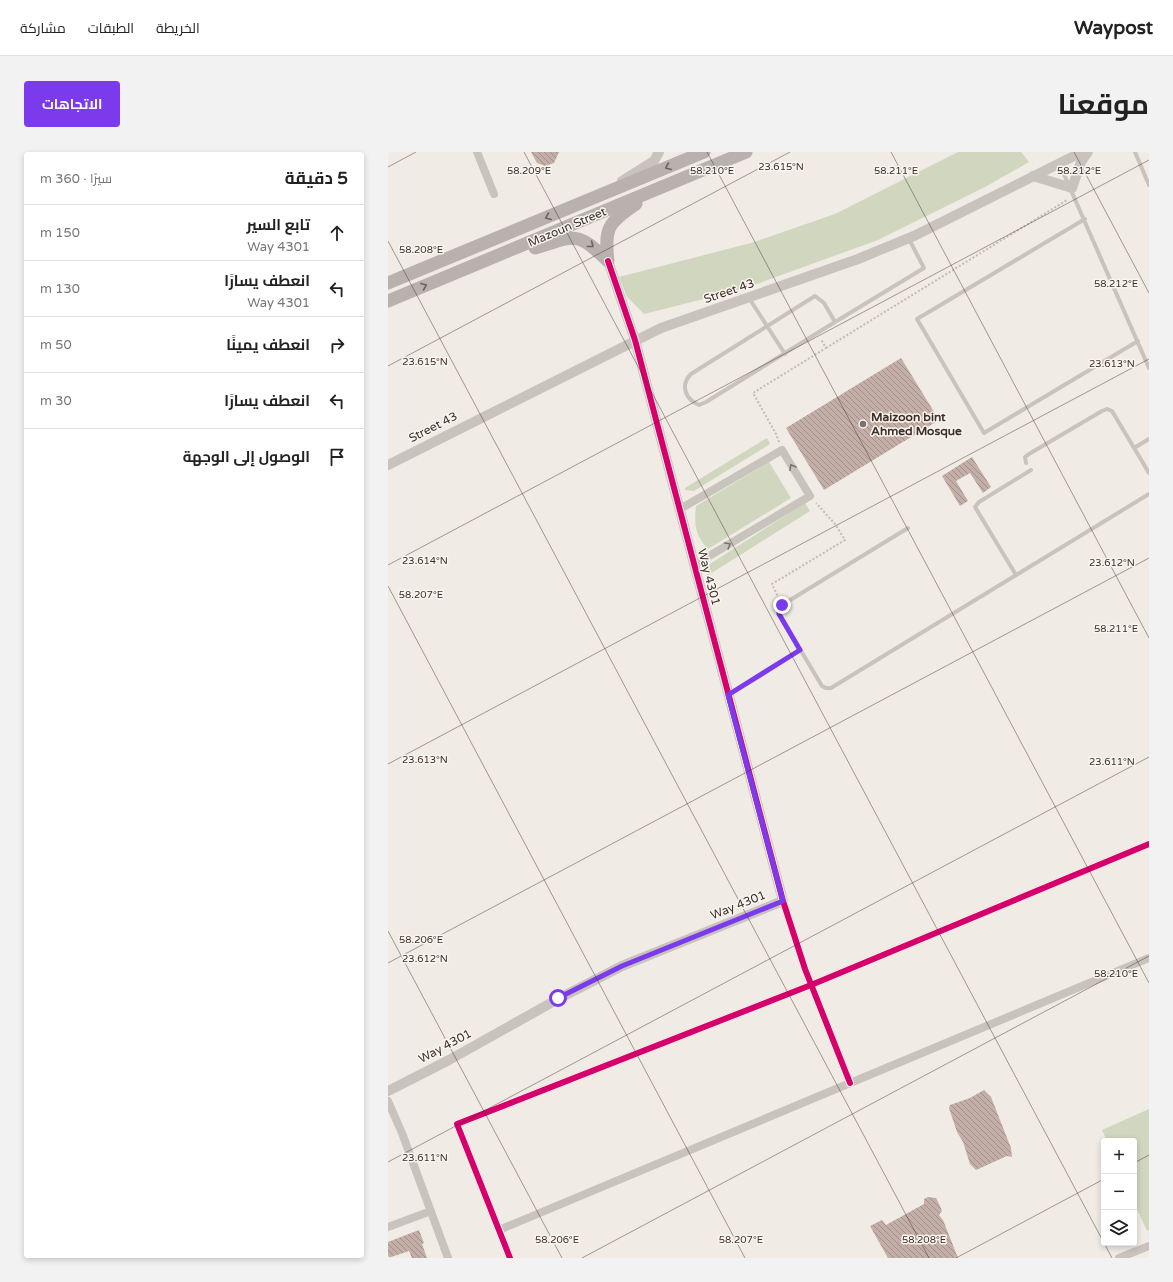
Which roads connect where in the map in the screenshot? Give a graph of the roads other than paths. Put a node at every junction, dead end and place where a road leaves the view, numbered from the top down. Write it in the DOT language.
graph roads {
  1 [pos="476,152"];
  2 [pos="659,152"];
  3 [pos="704,152"];
  4 [pos="746,152"];
  5 [pos="1082,152"];
  6 [pos="1088,152"];
  7 [pos="1135,152"];
  8 [pos="1060,163"];
  9 [pos="1033,176"];
  10 [pos="1149,185"];
  11 [pos="658,188"];
  12 [pos="1073,192"];
  13 [pos="494,194"];
  14 [pos="599,196"];
  15 [pos="1085,219"];
  16 [pos="909,238"];
  17 [pos="608,261"];
  18 [pos="461,271"];
  19 [pos="388,283"];
  20 [pos="749,298"];
  21 [pos="388,301"];
  22 [pos="835,322"];
  23 [pos="767,326"];
  24 [pos="635,340"];
  25 [pos="1138,341"];
  26 [pos="784,354"];
  27 [pos="1149,368"];
  28 [pos="1149,439"];
  29 [pos="1134,448"];
  30 [pos="1026,463"];
  31 [pos="388,465"];
  32 [pos="1031,470"];
  33 [pos="1149,473"];
  34 [pos="1149,494"];
  35 [pos="680,509"];
  36 [pos="908,528"];
  37 [pos="694,565"];
  38 [pos="1016,575"];
  39 [pos="800,650"];
  40 [pos="728,695"];
  41 [pos="1149,844"];
  42 [pos="783,901"];
  43 [pos="1149,958"];
  44 [pos="811,985"];
  45 [pos="850,1083"];
  46 [pos="388,1091"];
  47 [pos="388,1101"];
  48 [pos="431,1211"];
  49 [pos="388,1227"];
  50 [pos="499,1230"];
  51 [pos="1149,1246"];
  52 [pos="448,1258"];
  53 [pos="510,1258"];
  54 [pos="1119,1258"];
  1 -- 13 [label="street"];
  2 -- 14 [label="street"];
  3 -- 14 [label="main road, Mazoun Street, one-way"];
  4 -- 11 [label="main road, Mazoun Street"];
  5 -- 8 [label="street, Street 43"];
  6 -- 12 [label="street"];
  7 -- 10 [label="lane"];
  8 -- 9 [label="street, Street 43"];
  8 -- 12 [label="lane"];
  9 -- 12 [label="street"];
  9 -- 16 [label="street, Street 43"];
  11 -- 17 [label="main road"];
  11 -- 18 [label="main road, Mazoun Street"];
  12 -- 15 [label="lane"];
  14 -- 19 [label="main road, Mazoun Street, one-way"];
  15 -- 25 [label="lane"];
  15 -- 25 [label="lane"];
  16 -- 20 [label="street, Street 43"];
  16 -- 22 [label="lane"];
  18 -- 17 [label="main road, one-way"];
  17 -- 24 [label="street, Way 4301"];
  21 -- 18 [label="main road, Mazoun Street, one-way"];
  20 -- 23 [label="lane"];
  20 -- 24 [label="street, Street 43"];
  22 -- 23 [label="lane"];
  22 -- 26 [label="lane"];
  23 -- 26 [label="lane"];
  23 -- 26 [label="lane"];
  24 -- 31 [label="street, Street 43"];
  24 -- 35 [label="street, Way 4301"];
  25 -- 27 [label="lane"];
  28 -- 29 [label="lane"];
  29 -- 30 [label="lane"];
  29 -- 33 [label="lane"];
  32 -- 38 [label="lane"];
  34 -- 38 [label="lane"];
  35 -- 37 [label="street, Way 4301"];
  37 -- 35 [label="street, one-way"];
  36 -- 39 [label="lane"];
  37 -- 40 [label="street, Way 4301"];
  38 -- 39 [label="lane"];
  39 -- 40 [label="lane"];
  40 -- 42 [label="street, Way 4301"];
  41 -- 44 [label="street"];
  42 -- 44 [label="street"];
  42 -- 46 [label="street, Way 4301"];
  43 -- 45 [label="street"];
  44 -- 45 [label="street"];
  44 -- 50 [label="street"];
  45 -- 50 [label="street"];
  47 -- 48 [label="street"];
  48 -- 49 [label="street"];
  48 -- 52 [label="street"];
  50 -- 53 [label="street"];
  51 -- 54 [label="street"];
}
